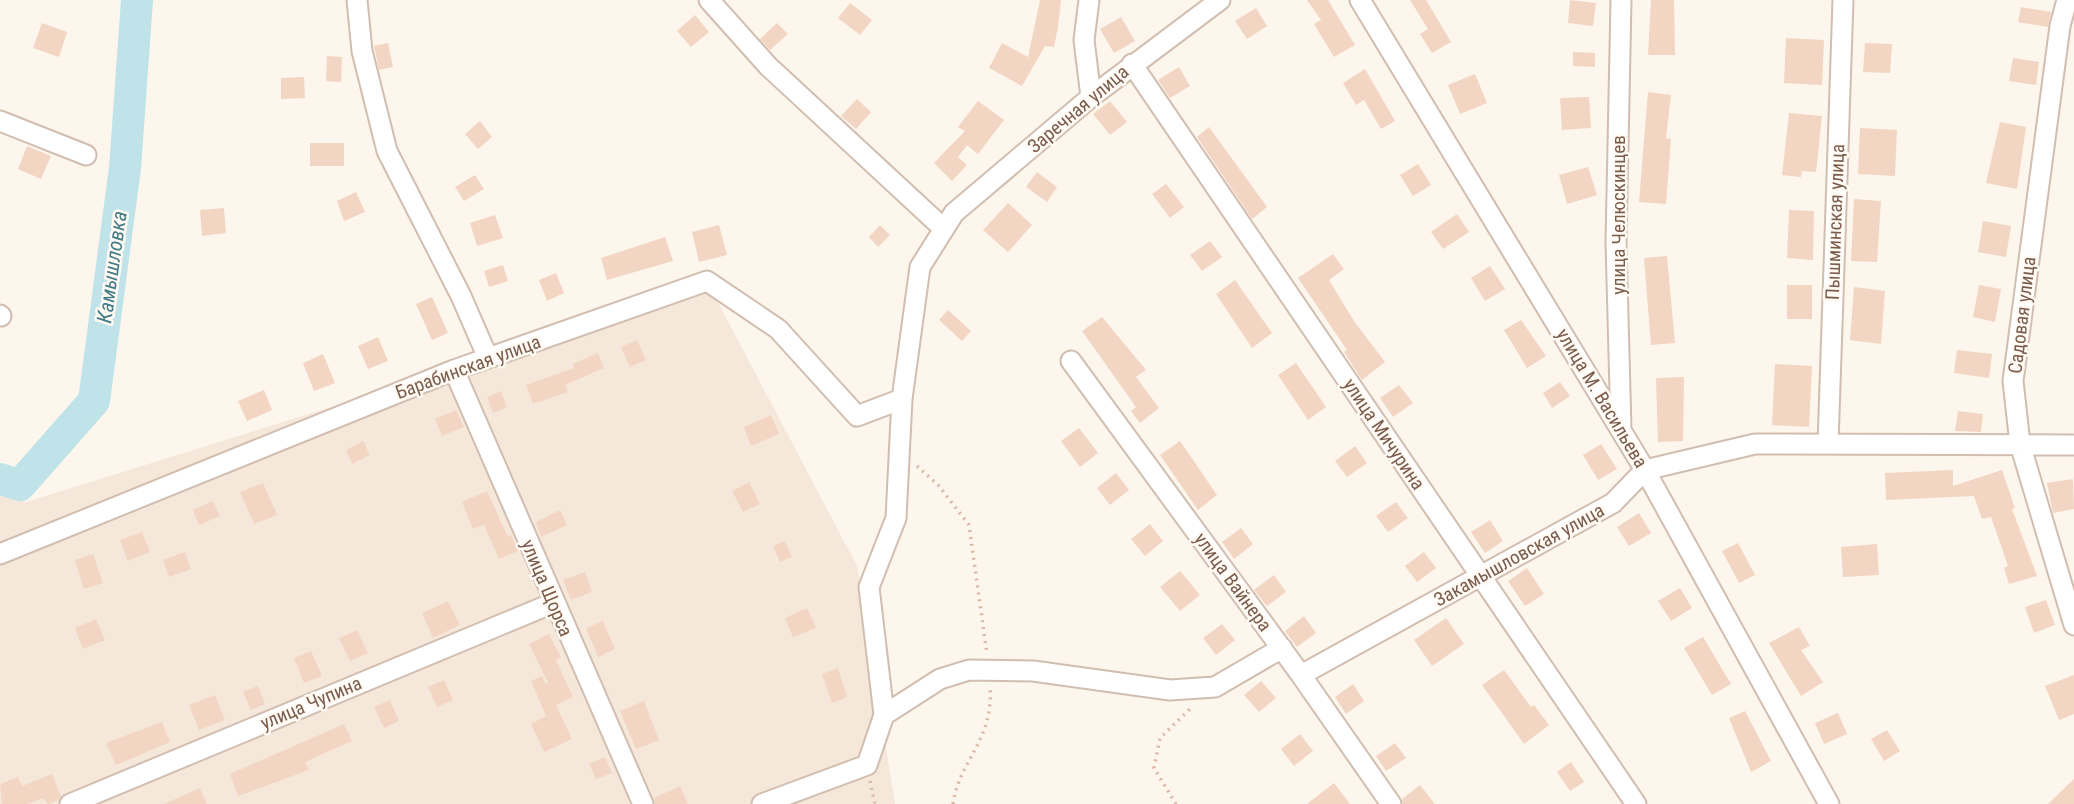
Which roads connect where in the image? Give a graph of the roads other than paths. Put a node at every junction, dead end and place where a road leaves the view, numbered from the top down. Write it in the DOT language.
graph roads {
  1 [pos="357,0"];
  2 [pos="709,0"];
  3 [pos="1089,0"];
  4 [pos="1220,0"];
  5 [pos="1360,0"];
  6 [pos="1621,0"];
  7 [pos="1843,0"];
  8 [pos="2067,0"];
  9 [pos="1132,64"];
  10 [pos="1091,96"];
  11 [pos="0,121"];
  12 [pos="86,155"];
  13 [pos="944,229"];
  14 [pos="488,358"];
  15 [pos="1071,361"];
  16 [pos="454,370"];
  17 [pos="902,399"];
  18 [pos="1622,431"];
  19 [pos="1828,444"];
  20 [pos="2020,444"];
  21 [pos="2074,445"];
  22 [pos="1646,470"];
  23 [pos="0,554"];
  24 [pos="1481,576"];
  25 [pos="553,603"];
  26 [pos="2074,625"];
  27 [pos="1282,648"];
  28 [pos="1301,675"];
  29 [pos="884,715"];
  30 [pos="70,804"];
  31 [pos="643,804"];
  32 [pos="762,804"];
  33 [pos="1391,804"];
  34 [pos="1636,804"];
  35 [pos="1829,804"];
  1 -- 14 [label="street"];
  2 -- 13 [label="street"];
  3 -- 10 [label="street"];
  4 -- 9 [label="street, Заречная улица"];
  5 -- 18 [label="street, улица М. Васильева"];
  6 -- 18 [label="street, улица Челюскинцев"];
  7 -- 19 [label="street, Пышминская улица"];
  8 -- 20 [label="street, Садовая улица"];
  9 -- 10 [label="street, Заречная улица"];
  9 -- 24 [label="street, улица Мичурина"];
  10 -- 13 [label="street, Заречная улица"];
  11 -- 12 [label="street"];
  13 -- 17 [label="street, Заречная улица"];
  14 -- 16 [label="street, Барабинская улица"];
  14 -- 17 [label="street, Барабинская улица"];
  15 -- 27 [label="street, улица Вайнера"];
  16 -- 23 [label="street, Барабинская улица"];
  16 -- 25 [label="street, улица Щорса"];
  17 -- 29 [label="street, Заречная улица"];
  18 -- 22 [label="street, улица М. Васильева"];
  19 -- 20 [label="street"];
  19 -- 22 [label="street"];
  20 -- 21 [label="street"];
  20 -- 26 [label="street, Садовая улица"];
  22 -- 24 [label="street, Закамышловская улица"];
  22 -- 35 [label="street, улица М. Васильева"];
  24 -- 28 [label="street, Закамышловская улица"];
  24 -- 34 [label="street, улица Мичурина"];
  25 -- 30 [label="street, улица Чупина"];
  25 -- 31 [label="street, улица Щорса"];
  27 -- 28 [label="street, улица Вайнера"];
  27 -- 29 [label="street"];
  28 -- 33 [label="street, улица Вайнера"];
  29 -- 32 [label="street"];
}
